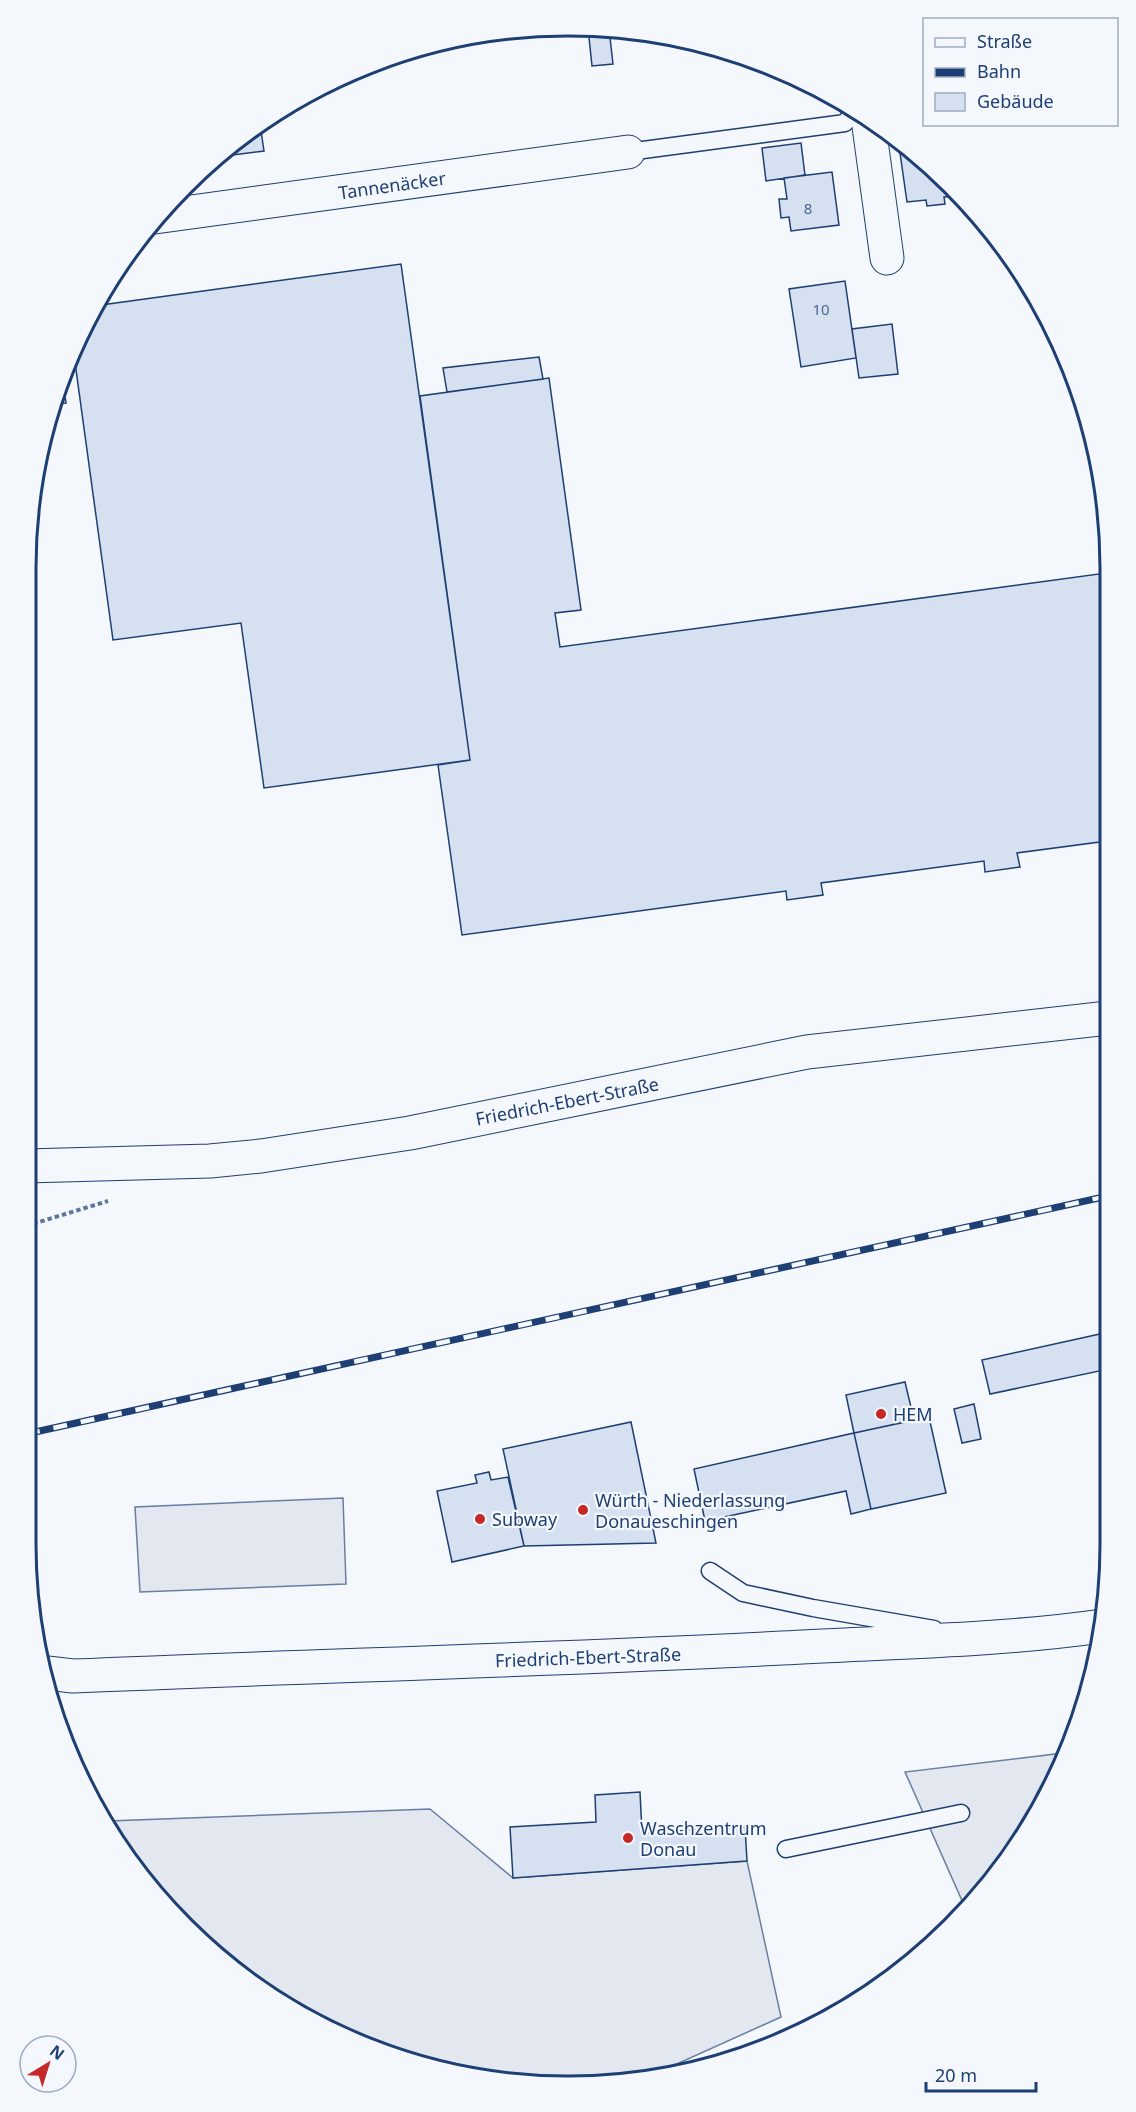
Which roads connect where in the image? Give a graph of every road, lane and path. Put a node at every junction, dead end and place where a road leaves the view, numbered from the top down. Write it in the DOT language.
graph roads {
  1 [pos="849,117"];
  2 [pos="869,130"];
  3 [pos="628,152"];
  4 [pos="170,215"];
  5 [pos="887,258"];
  6 [pos="1100,1019"];
  7 [pos="120,1164"];
  8 [pos="36,1167"];
  9 [pos="36,1223"];
  10 [pos="710,1571"];
  11 [pos="1093,1627"];
  12 [pos="979,1637"];
  13 [pos="56,1678"];
  14 [pos="961,1813"];
  15 [pos="786,1849"];
  1 -- 3 [label="lane"];
  2 -- 5 [label="street"];
  3 -- 4 [label="street, Tannenäcker"];
  6 -- 7 [label="street, Friedrich-Ebert-Straße"];
  7 -- 8 [label="street, Friedrich-Ebert-Straße"];
  7 -- 9 [label="path"];
  10 -- 12 [label="lane"];
  11 -- 12 [label="street, Friedrich-Ebert-Straße"];
  12 -- 13 [label="street, Friedrich-Ebert-Straße"];
  14 -- 15 [label="lane"];
}
